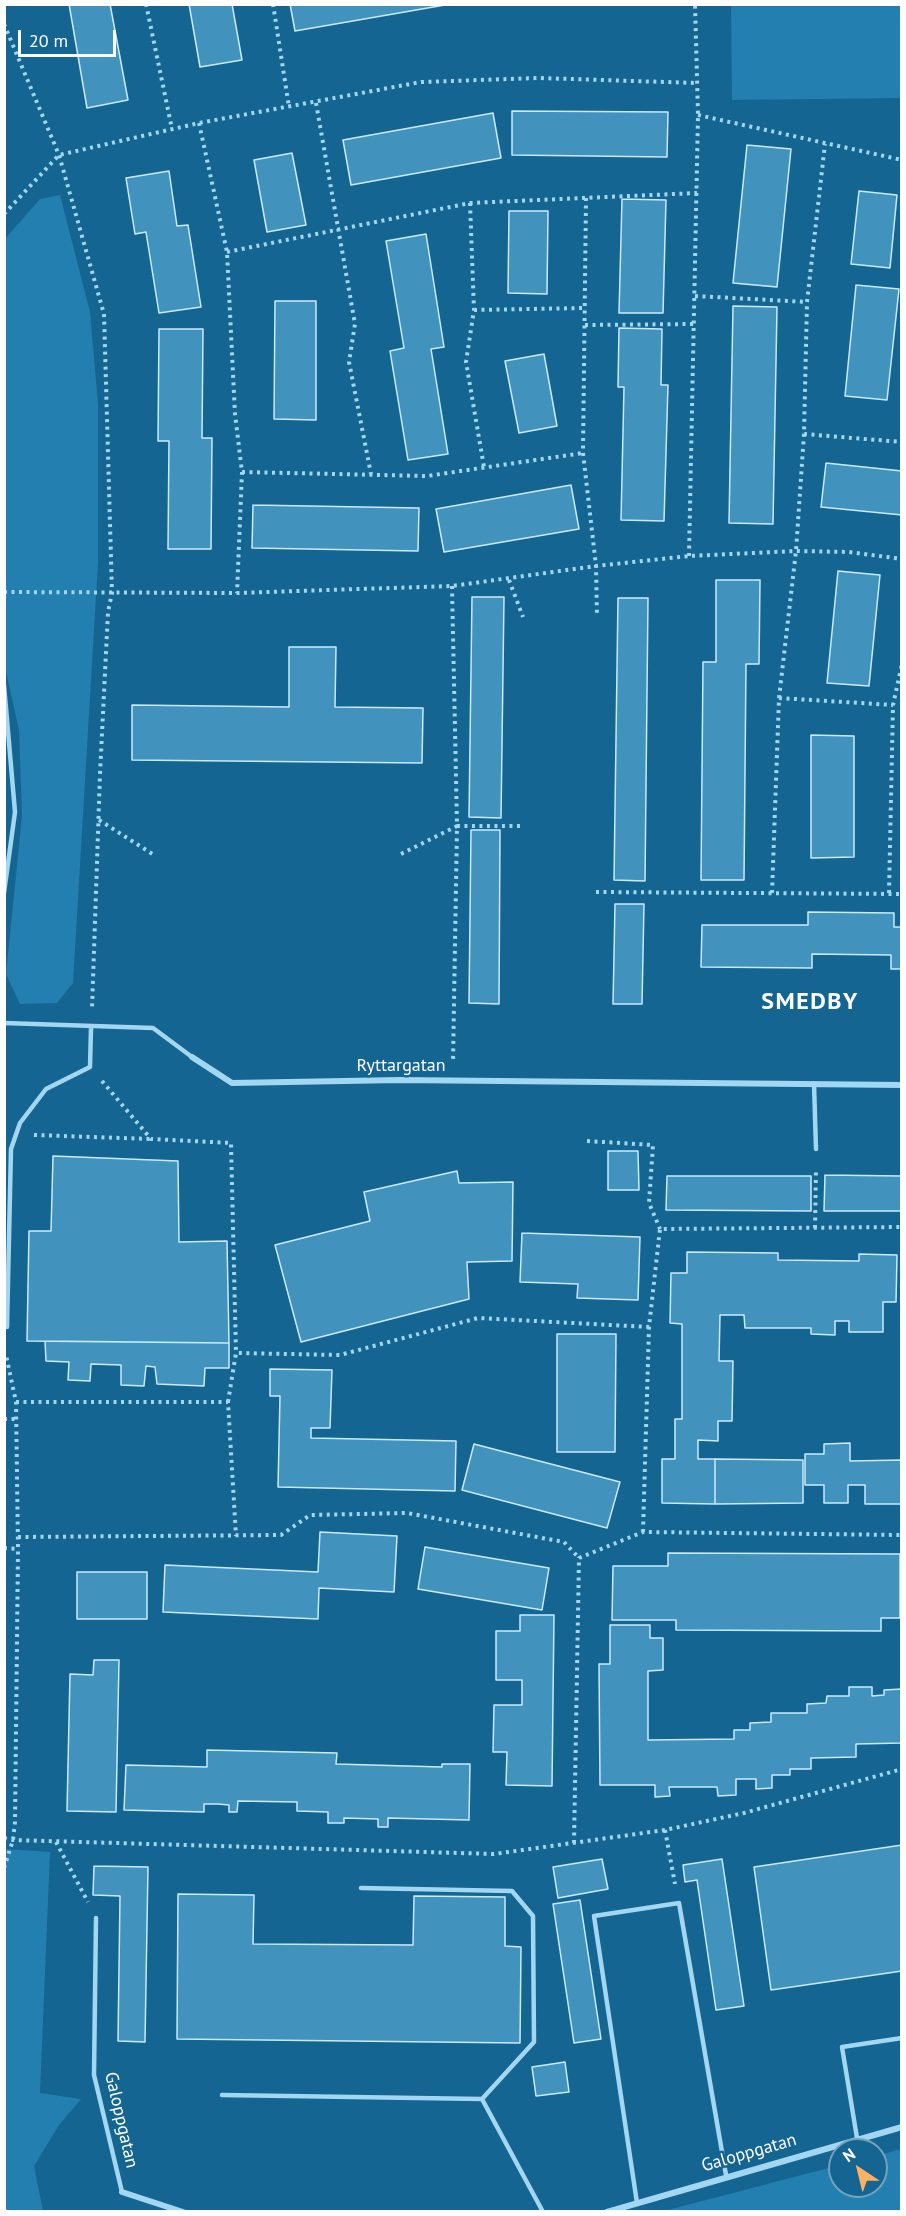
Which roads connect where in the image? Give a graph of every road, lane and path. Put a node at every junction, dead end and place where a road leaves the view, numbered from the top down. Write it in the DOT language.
graph roads {
  1 [pos="146,4"];
  2 [pos="273,4"];
  3 [pos="695,4"];
  4 [pos="4,24"];
  5 [pos="697,83"];
  6 [pos="315,103"];
  7 [pos="289,107"];
  8 [pos="698,115"];
  9 [pos="199,123"];
  10 [pos="172,129"];
  11 [pos="825,144"];
  12 [pos="59,155"];
  13 [pos="902,160"];
  14 [pos="697,193"];
  15 [pos="586,198"];
  16 [pos="470,203"];
  17 [pos="4,214"];
  18 [pos="340,230"];
  19 [pos="227,252"];
  20 [pos="695,296"];
  21 [pos="807,302"];
  22 [pos="585,308"];
  23 [pos="474,309"];
  24 [pos="694,324"];
  25 [pos="585,325"];
  26 [pos="804,434"];
  27 [pos="902,442"];
  28 [pos="582,453"];
  29 [pos="484,467"];
  30 [pos="242,472"];
  31 [pos="370,474"];
  32 [pos="796,551"];
  33 [pos="689,556"];
  34 [pos="902,560"];
  35 [pos="596,566"];
  36 [pos="509,580"];
  37 [pos="452,586"];
  38 [pos="4,592"];
  39 [pos="112,593"];
  40 [pos="237,593"];
  41 [pos="597,616"];
  42 [pos="523,617"];
  43 [pos="902,664"];
  44 [pos="4,685"];
  45 [pos="779,698"];
  46 [pos="893,705"];
  47 [pos="7,754"];
  48 [pos="99,820"];
  49 [pos="457,826"];
  50 [pos="520,826"];
  51 [pos="402,854"];
  52 [pos="153,855"];
  53 [pos="596,892"];
  54 [pos="4,893"];
  55 [pos="772,893"];
  56 [pos="888,893"];
  57 [pos="902,894"];
  58 [pos="4,1023"];
  59 [pos="91,1028"];
  60 [pos="192,1057"];
  61 [pos="90,1067"];
  62 [pos="453,1081"];
  63 [pos="814,1084"];
  64 [pos="902,1085"];
  65 [pos="20,1123"];
  66 [pos="151,1140"];
  67 [pos="587,1141"];
  68 [pos="4,1148"];
  69 [pos="11,1149"];
  70 [pos="816,1149"];
  71 [pos="902,1227"];
  72 [pos="660,1228"];
  73 [pos="816,1228"];
  74 [pos="7,1327"];
  75 [pos="648,1327"];
  76 [pos="236,1353"];
  77 [pos="6,1355"];
  78 [pos="16,1402"];
  79 [pos="228,1402"];
  80 [pos="4,1419"];
  81 [pos="16,1419"];
  82 [pos="643,1532"];
  83 [pos="902,1535"];
  84 [pos="236,1536"];
  85 [pos="18,1537"];
  86 [pos="4,1548"];
  87 [pos="18,1549"];
  88 [pos="579,1558"];
  89 [pos="902,1769"];
  90 [pos="665,1830"];
  91 [pos="4,1838"];
  92 [pos="13,1840"];
  93 [pos="56,1842"];
  94 [pos="574,1843"];
  95 [pos="4,1868"];
  96 [pos="361,1888"];
  97 [pos="679,1903"];
  98 [pos="96,1918"];
  99 [pos="902,2038"];
  100 [pos="222,2095"];
  101 [pos="482,2099"];
  102 [pos="902,2127"];
  103 [pos="857,2138"];
  104 [pos="828,2146"];
  105 [pos="726,2175"];
  106 [pos="122,2192"];
  107 [pos="637,2203"];
  108 [pos="183,2211"];
  109 [pos="543,2211"];
  110 [pos="607,2211"];
  1 -- 10 [label="path"];
  2 -- 7 [label="path"];
  3 -- 5 [label="path"];
  4 -- 12 [label="path"];
  5 -- 6 [label="path"];
  5 -- 8 [label="path"];
  6 -- 7 [label="path"];
  6 -- 18 [label="path"];
  7 -- 9 [label="path"];
  8 -- 11 [label="path"];
  8 -- 14 [label="path"];
  9 -- 10 [label="path"];
  9 -- 19 [label="path"];
  10 -- 12 [label="path"];
  11 -- 13 [label="path"];
  11 -- 21 [label="path"];
  12 -- 17 [label="path"];
  12 -- 39 [label="path"];
  14 -- 15 [label="path"];
  14 -- 20 [label="path"];
  15 -- 16 [label="path"];
  15 -- 22 [label="path"];
  16 -- 18 [label="path"];
  16 -- 23 [label="path"];
  18 -- 19 [label="path"];
  18 -- 31 [label="path"];
  19 -- 30 [label="path"];
  20 -- 21 [label="path"];
  20 -- 24 [label="path"];
  21 -- 26 [label="path"];
  22 -- 23 [label="path"];
  22 -- 25 [label="path"];
  23 -- 29 [label="path"];
  24 -- 25 [label="path"];
  24 -- 33 [label="path"];
  25 -- 28 [label="path"];
  26 -- 27 [label="path"];
  26 -- 32 [label="path"];
  28 -- 29 [label="path"];
  28 -- 35 [label="path"];
  29 -- 31 [label="path"];
  30 -- 31 [label="path"];
  30 -- 40 [label="path"];
  32 -- 33 [label="path"];
  32 -- 34 [label="path"];
  32 -- 45 [label="path"];
  33 -- 35 [label="path"];
  35 -- 36 [label="path"];
  35 -- 41 [label="path"];
  36 -- 37 [label="path"];
  36 -- 42 [label="path"];
  37 -- 40 [label="path"];
  37 -- 49 [label="path"];
  38 -- 39 [label="path"];
  39 -- 40 [label="path"];
  39 -- 48 [label="path"];
  43 -- 46 [label="path"];
  44 -- 47 [label="lane"];
  45 -- 46 [label="path"];
  45 -- 55 [label="path"];
  46 -- 56 [label="path"];
  47 -- 54 [label="lane"];
  48 -- 52 [label="path"];
  48 -- 59 [label="path"];
  49 -- 50 [label="path"];
  49 -- 51 [label="path"];
  49 -- 62 [label="path"];
  53 -- 55 [label="path"];
  55 -- 56 [label="path"];
  56 -- 57 [label="path"];
  58 -- 59 [label="lane, Ryttargatan"];
  59 -- 60 [label="lane, Ryttargatan"];
  59 -- 61 [label="lane"];
  60 -- 62 [label="street, Ryttargatan"];
  61 -- 65 [label="lane"];
  61 -- 66 [label="path"];
  62 -- 63 [label="street, Ryttargatan"];
  63 -- 64 [label="street, Ryttargatan"];
  63 -- 70 [label="lane"];
  65 -- 66 [label="path"];
  65 -- 69 [label="lane"];
  66 -- 76 [label="path"];
  67 -- 72 [label="path"];
  68 -- 69 [label="lane"];
  69 -- 74 [label="lane"];
  70 -- 73 [label="path"];
  71 -- 73 [label="path"];
  72 -- 73 [label="path"];
  72 -- 75 [label="path"];
  75 -- 76 [label="path"];
  75 -- 82 [label="path"];
  76 -- 79 [label="path"];
  77 -- 78 [label="path"];
  78 -- 79 [label="path"];
  78 -- 81 [label="path"];
  79 -- 84 [label="path"];
  80 -- 81 [label="path"];
  81 -- 85 [label="path"];
  82 -- 83 [label="path"];
  82 -- 88 [label="path"];
  84 -- 85 [label="path"];
  84 -- 88 [label="path"];
  85 -- 87 [label="path"];
  86 -- 87 [label="path"];
  87 -- 92 [label="path"];
  88 -- 94 [label="path"];
  89 -- 90 [label="path"];
  90 -- 94 [label="path"];
  90 -- 97 [label="path"];
  91 -- 92 [label="path"];
  92 -- 93 [label="path"];
  92 -- 95 [label="path"];
  93 -- 94 [label="path"];
  93 -- 98 [label="path"];
  96 -- 101 [label="lane"];
  97 -- 105 [label="lane"];
  97 -- 107 [label="lane"];
  98 -- 106 [label="lane, Galoppgatan"];
  99 -- 103 [label="lane"];
  100 -- 101 [label="lane"];
  101 -- 109 [label="lane"];
  102 -- 103 [label="street, Galoppgatan"];
  104 -- 105 [label="street, Galoppgatan"];
  105 -- 107 [label="street, Galoppgatan"];
  106 -- 108 [label="street, Galoppgatan"];
  107 -- 110 [label="street, Galoppgatan"];
}
